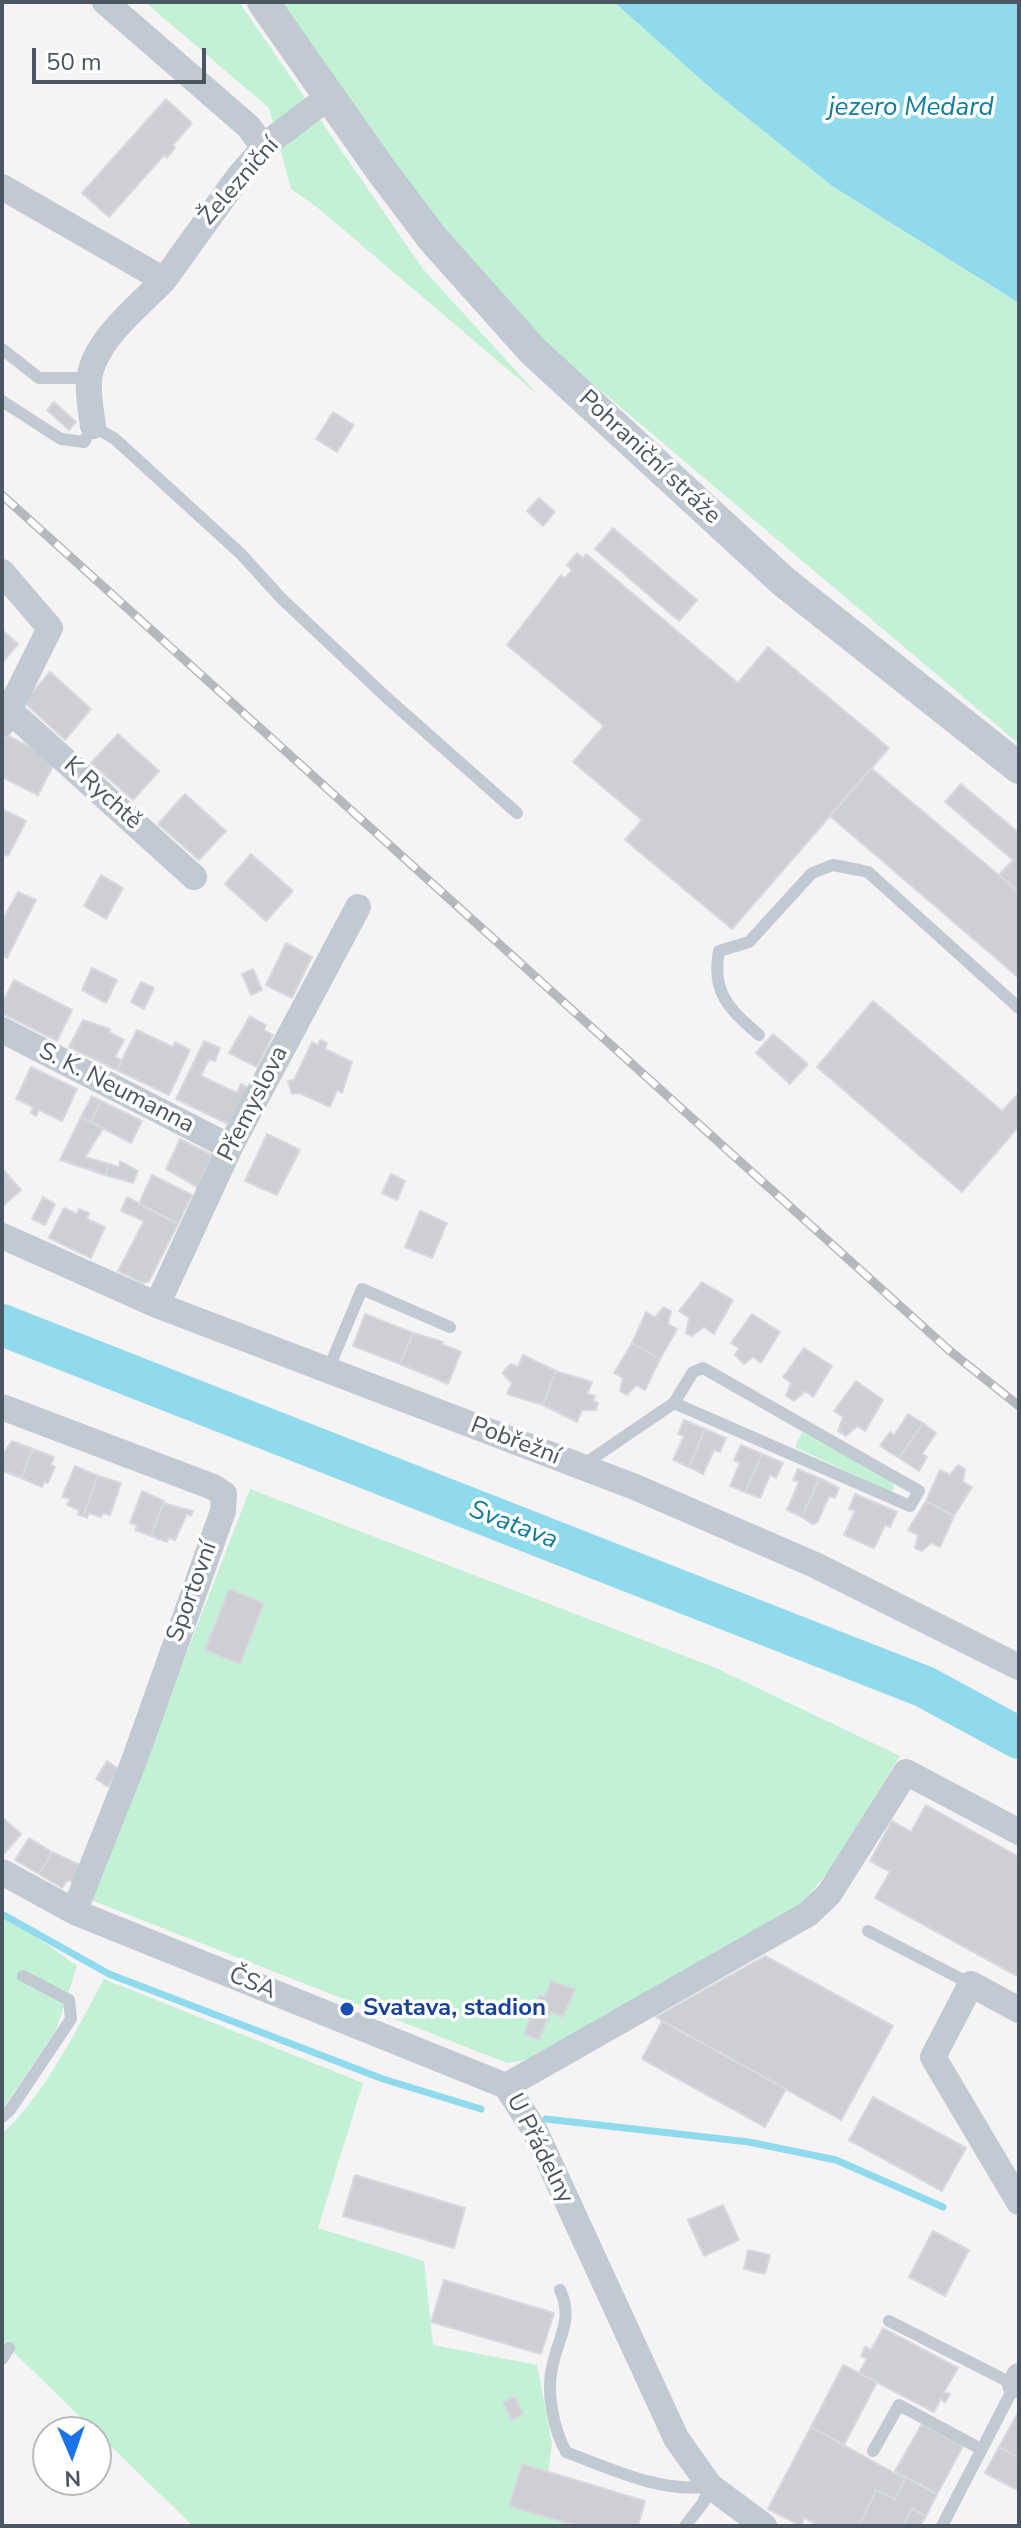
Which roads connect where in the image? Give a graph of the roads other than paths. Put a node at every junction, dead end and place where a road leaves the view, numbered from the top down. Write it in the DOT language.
graph roads {
  1 [pos="105,2"];
  2 [pos="263,2"];
  3 [pos="330,96"];
  4 [pos="264,148"];
  5 [pos="2,187"];
  6 [pos="164,280"];
  7 [pos="2,349"];
  8 [pos="15,362"];
  9 [pos="2,370"];
  10 [pos="89,378"];
  11 [pos="2,401"];
  12 [pos="93,426"];
  13 [pos="2,572"];
  14 [pos="6,717"];
  15 [pos="1019,768"];
  16 [pos="517,813"];
  17 [pos="194,877"];
  18 [pos="358,907"];
  19 [pos="1019,1008"];
  20 [pos="2,1030"];
  21 [pos="759,1035"];
  22 [pos="230,1147"];
  23 [pos="2,1236"];
  24 [pos="157,1305"];
  25 [pos="450,1327"];
  26 [pos="328,1370"];
  27 [pos="674,1403"];
  28 [pos="2,1407"];
  29 [pos="580,1467"];
  30 [pos="1019,1667"];
  31 [pos="1019,1832"];
  32 [pos="2,1872"];
  33 [pos="77,1913"];
  34 [pos="868,1931"];
  35 [pos="23,1976"];
  36 [pos="971,1984"];
  37 [pos="1019,2010"];
  38 [pos="510,2090"];
  39 [pos="2,2117"];
  40 [pos="1015,2183"];
  41 [pos="560,2290"];
  42 [pos="889,2321"];
  43 [pos="1017,2380"];
  44 [pos="981,2449"];
  45 [pos="873,2451"];
  46 [pos="710,2486"];
  47 [pos="760,2525"];
  48 [pos="685,2526"];
  49 [pos="942,2526"];
  1 -- 4 [label="street"];
  2 -- 3 [label="street, Pohraniční stráže"];
  3 -- 4 [label="street, Železniční"];
  3 -- 15 [label="street, Pohraniční stráže"];
  4 -- 6 [label="street, Železniční"];
  5 -- 6 [label="street"];
  6 -- 10 [label="street, Železniční"];
  7 -- 8 [label="lane"];
  8 -- 9 [label="lane"];
  8 -- 10 [label="lane"];
  10 -- 12 [label="street"];
  11 -- 12 [label="lane"];
  12 -- 16 [label="lane"];
  13 -- 14 [label="street, K Rychtě"];
  14 -- 17 [label="street, K Rychtě"];
  18 -- 22 [label="street, Přemyslova"];
  19 -- 21 [label="lane"];
  20 -- 22 [label="street, S. K. Neumanna"];
  22 -- 24 [label="street, Přemyslova"];
  23 -- 24 [label="street, Pobřežní"];
  24 -- 26 [label="street, Pobřežní"];
  25 -- 26 [label="lane"];
  26 -- 29 [label="street, Pobřežní"];
  27 -- 27 [label="lane"];
  27 -- 29 [label="lane"];
  28 -- 33 [label="street, Sportovní"];
  29 -- 30 [label="street, Pobřežní"];
  31 -- 38 [label="street, U Přádelny"];
  32 -- 33 [label="street, ČSA"];
  33 -- 38 [label="street, ČSA"];
  34 -- 36 [label="lane"];
  35 -- 39 [label="lane"];
  36 -- 37 [label="street"];
  36 -- 40 [label="street"];
  38 -- 46 [label="street, U Přádelny"];
  41 -- 46 [label="lane"];
  42 -- 43 [label="lane"];
  43 -- 44 [label="lane"];
  44 -- 45 [label="lane"];
  44 -- 49 [label="lane"];
  46 -- 47 [label="street, U Přádelny"];
  46 -- 48 [label="lane"];
}
